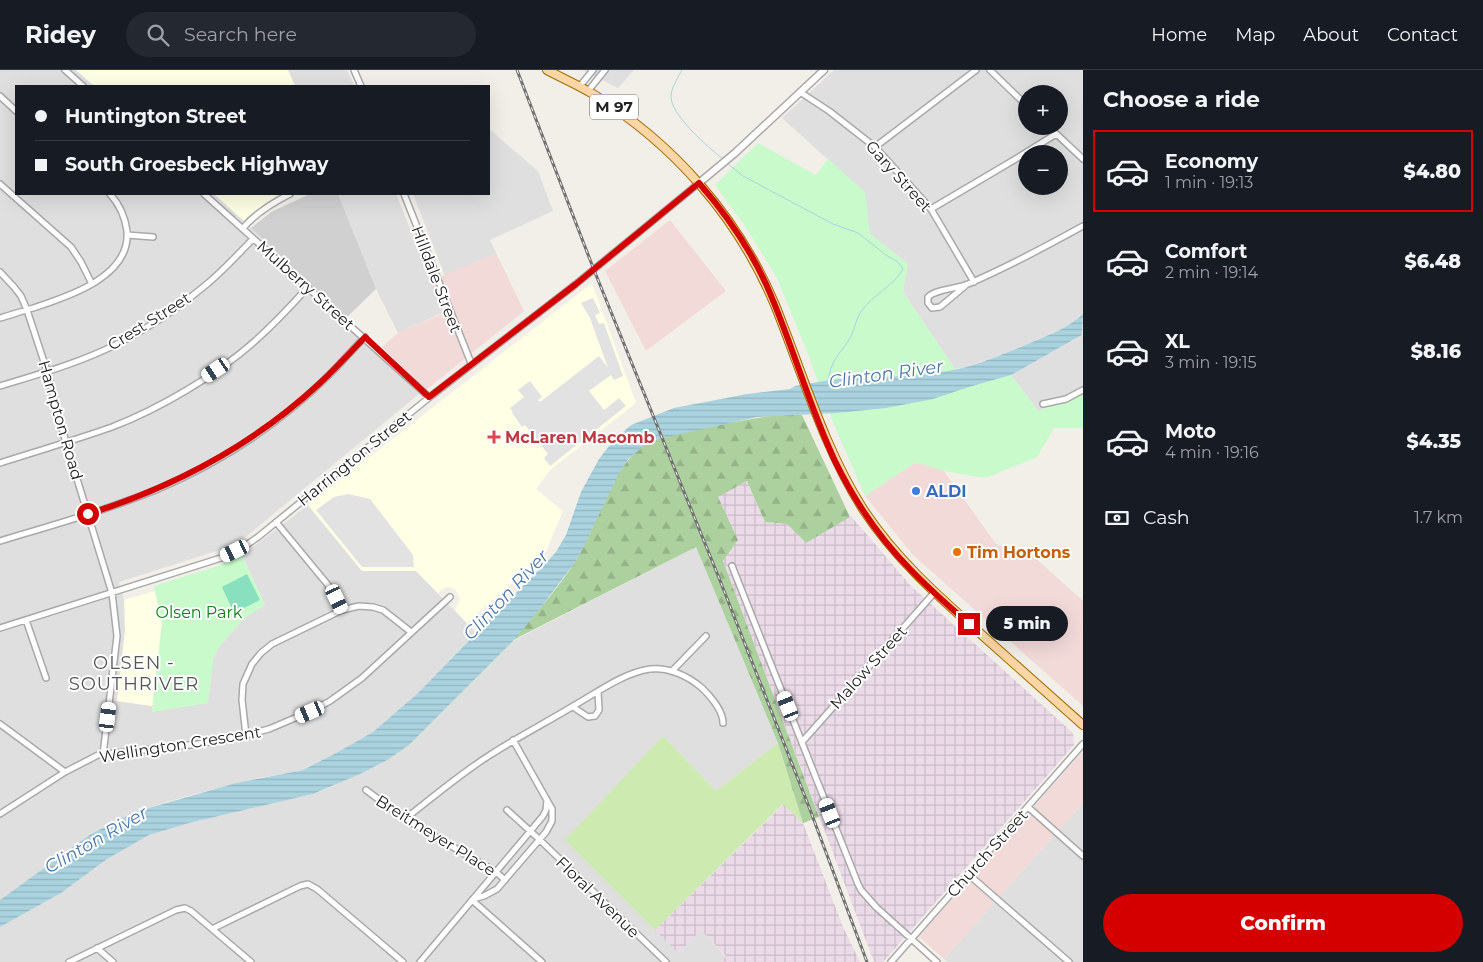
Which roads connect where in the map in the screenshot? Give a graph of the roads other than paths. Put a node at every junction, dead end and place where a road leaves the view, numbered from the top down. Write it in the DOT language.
graph roads {
  1 [pos="65,70"];
  2 [pos="354,70"];
  3 [pos="547,70"];
  4 [pos="593,70"];
  5 [pos="605,70"];
  6 [pos="824,70"];
  7 [pos="976,70"];
  8 [pos="990,70"];
  9 [pos="82,85"];
  10 [pos="361,85"];
  11 [pos="580,86"];
  12 [pos="588,91"];
  13 [pos="800,92"];
  14 [pos="0,96"];
  15 [pos="1018,97"];
  16 [pos="15,110"];
  17 [pos="1054,135"];
  18 [pos="1057,135"];
  19 [pos="875,147"];
  20 [pos="1083,159"];
  21 [pos="699,183"];
  22 [pos="0,184"];
  23 [pos="111,195"];
  24 [pos="205,195"];
  25 [pos="288,195"];
  26 [pos="404,195"];
  27 [pos="931,209"];
  28 [pos="1083,226"];
  29 [pos="243,228"];
  30 [pos="127,235"];
  31 [pos="153,237"];
  32 [pos="253,238"];
  33 [pos="0,272"];
  34 [pos="974,282"];
  35 [pos="92,284"];
  36 [pos="965,286"];
  37 [pos="308,287"];
  38 [pos="27,310"];
  39 [pos="0,318"];
  40 [pos="365,337"];
  41 [pos="471,364"];
  42 [pos="47,372"];
  43 [pos="0,386"];
  44 [pos="1083,390"];
  45 [pos="429,397"];
  46 [pos="1042,404"];
  47 [pos="66,443"];
  48 [pos="0,463"];
  49 [pos="88,514"];
  50 [pos="276,522"];
  51 [pos="0,541"];
  52 [pos="732,566"];
  53 [pos="112,593"];
  54 [pos="934,593"];
  55 [pos="450,597"];
  56 [pos="342,610"];
  57 [pos="26,620"];
  58 [pos="0,628"];
  59 [pos="411,632"];
  60 [pos="706,636"];
  61 [pos="672,671"];
  62 [pos="46,678"];
  63 [pos="598,692"];
  64 [pos="573,707"];
  65 [pos="723,723"];
  66 [pos="0,724"];
  67 [pos="1083,725"];
  68 [pos="246,736"];
  69 [pos="514,740"];
  70 [pos="802,742"];
  71 [pos="1083,744"];
  72 [pos="104,754"];
  73 [pos="65,772"];
  74 [pos="366,790"];
  75 [pos="547,800"];
  76 [pos="1028,808"];
  77 [pos="507,810"];
  78 [pos="0,814"];
  79 [pos="405,819"];
  80 [pos="530,831"];
  81 [pos="540,840"];
  82 [pos="1083,856"];
  83 [pos="496,872"];
  84 [pos="968,874"];
  85 [pos="505,880"];
  86 [pos="472,900"];
  87 [pos="212,929"];
  88 [pos="911,940"];
  89 [pos="97,948"];
  90 [pos="69,962"];
  91 [pos="113,962"];
  92 [pos="251,962"];
  93 [pos="403,962"];
  94 [pos="420,962"];
  95 [pos="542,962"];
  96 [pos="666,962"];
  97 [pos="891,962"];
  98 [pos="937,962"];
  99 [pos="1069,962"];
  1 -- 9 [label="street"];
  2 -- 10 [label="street"];
  3 -- 11 [label="main road, M 97"];
  4 -- 11 [label="street"];
  5 -- 12 [label="street"];
  6 -- 13 [label="street, Harrington Street"];
  7 -- 19 [label="street"];
  8 -- 15 [label="street"];
  11 -- 12 [label="main road, M 97"];
  12 -- 21 [label="main road, M 97"];
  13 -- 19 [label="street, Gary Street"];
  13 -- 21 [label="street, Harrington Street"];
  14 -- 16 [label="street"];
  17 -- 27 [label="street"];
  18 -- 20 [label="street"];
  19 -- 27 [label="street, Gary Street"];
  21 -- 41 [label="street, Harrington Street"];
  21 -- 54 [label="main road, M 97"];
  22 -- 35 [label="street"];
  23 -- 30 [label="street"];
  24 -- 29 [label="street, Mulberry Street"];
  25 -- 29 [label="street"];
  26 -- 41 [label="street, Hilldale Street"];
  27 -- 34 [label="street, Gary Street"];
  28 -- 34 [label="street"];
  29 -- 32 [label="street, Mulberry Street"];
  30 -- 31 [label="street"];
  30 -- 35 [label="street"];
  32 -- 37 [label="street, Mulberry Street"];
  32 -- 42 [label="street, Crest Street"];
  33 -- 38 [label="street, Hampton Road"];
  34 -- 36 [label="street"];
  35 -- 38 [label="street"];
  36 -- 36 [label="street"];
  37 -- 40 [label="street, Mulberry Street"];
  37 -- 47 [label="street"];
  38 -- 39 [label="street"];
  38 -- 42 [label="street, Hampton Road"];
  40 -- 45 [label="street, Mulberry Street"];
  40 -- 49 [label="street"];
  41 -- 45 [label="street, Harrington Street"];
  42 -- 43 [label="street, Crest Street"];
  42 -- 47 [label="street, Hampton Road"];
  44 -- 46 [label="street"];
  45 -- 50 [label="street, Harrington Street"];
  47 -- 48 [label="street"];
  47 -- 49 [label="street, Hampton Road"];
  49 -- 51 [label="street"];
  49 -- 53 [label="street, Hampton Road"];
  50 -- 53 [label="street, Harrington Street"];
  50 -- 56 [label="street"];
  52 -- 70 [label="street"];
  53 -- 57 [label="street, Harrington Street"];
  53 -- 72 [label="street, Hampton Road"];
  54 -- 67 [label="main road, M 97"];
  54 -- 70 [label="street, Malow Street"];
  55 -- 59 [label="street, Wellington Crescent"];
  56 -- 59 [label="street"];
  56 -- 68 [label="street"];
  57 -- 58 [label="street, Harrington Street"];
  57 -- 62 [label="street"];
  59 -- 68 [label="street, Wellington Crescent"];
  60 -- 61 [label="street"];
  61 -- 63 [label="street"];
  61 -- 65 [label="street"];
  63 -- 64 [label="street"];
  63 -- 64 [label="street"];
  64 -- 69 [label="street"];
  66 -- 73 [label="street"];
  68 -- 72 [label="street, Wellington Crescent"];
  69 -- 75 [label="street"];
  69 -- 79 [label="street"];
  70 -- 88 [label="street"];
  71 -- 76 [label="street, Church Street"];
  72 -- 73 [label="street, Wellington Crescent"];
  73 -- 78 [label="street, Wellington Crescent"];
  74 -- 79 [label="street, Breitmeyer Place"];
  75 -- 80 [label="street"];
  75 -- 81 [label="street"];
  76 -- 82 [label="street"];
  76 -- 84 [label="street, Church Street"];
  77 -- 80 [label="street, Floral Avenue"];
  79 -- 83 [label="street, Breitmeyer Place"];
  80 -- 81 [label="street, Floral Avenue"];
  80 -- 83 [label="street"];
  81 -- 85 [label="street"];
  81 -- 96 [label="street, Floral Avenue"];
  83 -- 85 [label="street, Breitmeyer Place"];
  83 -- 86 [label="street"];
  84 -- 88 [label="street, Church Street"];
  84 -- 99 [label="street"];
  85 -- 86 [label="street"];
  86 -- 94 [label="street"];
  86 -- 95 [label="street"];
  87 -- 89 [label="street"];
  87 -- 92 [label="street"];
  87 -- 93 [label="street"];
  88 -- 97 [label="street, Church Street"];
  88 -- 98 [label="street"];
  89 -- 90 [label="street"];
  89 -- 91 [label="street"];
}
